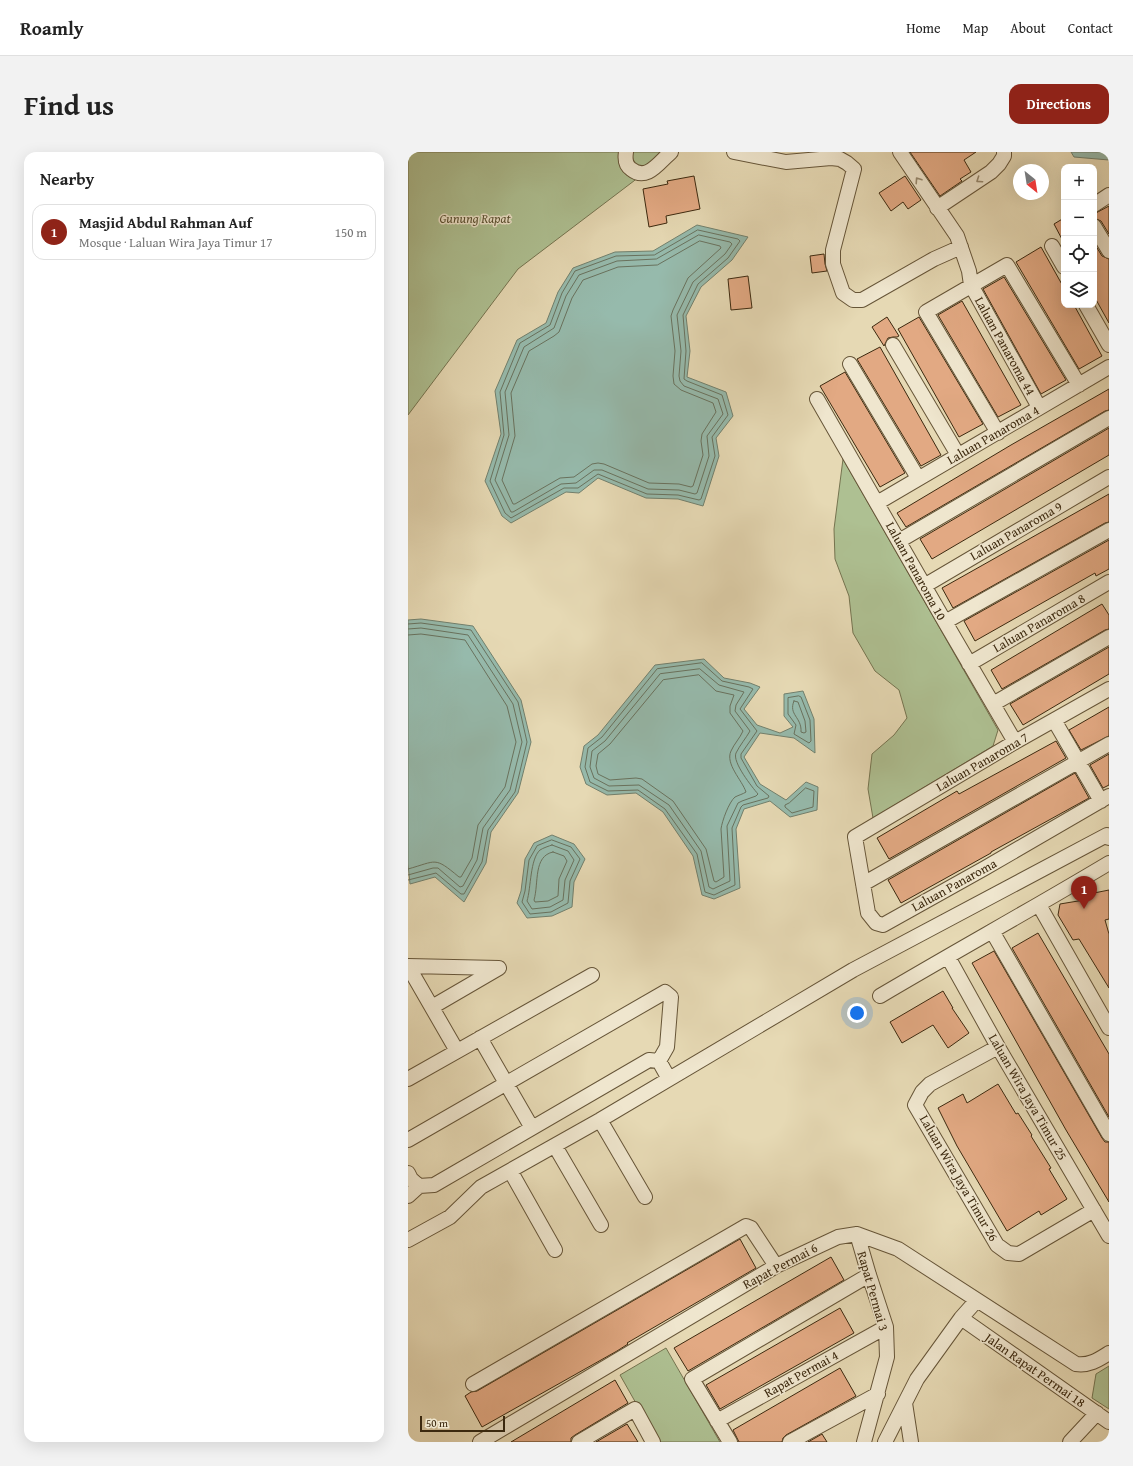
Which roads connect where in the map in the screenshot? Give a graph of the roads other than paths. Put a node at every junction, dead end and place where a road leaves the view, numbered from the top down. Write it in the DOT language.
graph roads {
  1 [pos="626,152"];
  2 [pos="671,152"];
  3 [pos="734,152"];
  4 [pos="900,152"];
  5 [pos="1004,152"];
  6 [pos="1109,195"];
  7 [pos="1097,203"];
  8 [pos="937,208"];
  9 [pos="1097,231"];
  10 [pos="1052,246"];
  11 [pos="961,247"];
  12 [pos="1109,252"];
  13 [pos="1061,262"];
  14 [pos="971,285"];
  15 [pos="1088,308"];
  16 [pos="1109,344"];
  17 [pos="893,345"];
  18 [pos="850,364"];
  19 [pos="1109,367"];
  20 [pos="1078,385"];
  21 [pos="817,399"];
  22 [pos="1039,407"];
  23 [pos="1109,418"];
  24 [pos="998,433"];
  25 [pos="958,455"];
  26 [pos="1109,477"];
  27 [pos="918,478"];
  28 [pos="877,503"];
  29 [pos="1109,530"];
  30 [pos="899,541"];
  31 [pos="1109,582"];
  32 [pos="924,586"];
  33 [pos="945,622"];
  34 [pos="1109,637"];
  35 [pos="969,664"];
  36 [pos="1109,689"];
  37 [pos="993,704"];
  38 [pos="1054,720"];
  39 [pos="1015,742"];
  40 [pos="1109,744"];
  41 [pos="1078,762"];
  42 [pos="1105,799"];
  43 [pos="855,837"];
  44 [pos="1109,838"];
  45 [pos="1109,863"];
  46 [pos="863,884"];
  47 [pos="1039,905"];
  48 [pos="992,931"];
  49 [pos="948,957"];
  50 [pos="408,966"];
  51 [pos="592,974"];
  52 [pos="880,996"];
  53 [pos="432,1007"];
  54 [pos="1109,1028"];
  55 [pos="480,1038"];
  56 [pos="998,1047"];
  57 [pos="457,1051"];
  58 [pos="659,1061"];
  59 [pos="409,1075"];
  60 [pos="669,1079"];
  61 [pos="506,1084"];
  62 [pos="600,1120"];
  63 [pos="532,1128"];
  64 [pos="1109,1134"];
  65 [pos="408,1140"];
  66 [pos="555,1146"];
  67 [pos="511,1172"];
  68 [pos="408,1173"];
  69 [pos="419,1186"];
  70 [pos="408,1196"];
  71 [pos="645,1197"];
  72 [pos="1094,1210"];
  73 [pos="601,1225"];
  74 [pos="857,1234"];
  75 [pos="1109,1236"];
  76 [pos="408,1240"];
  77 [pos="555,1250"];
  78 [pos="776,1266"];
  79 [pos="869,1275"];
  80 [pos="977,1300"];
  81 [pos="961,1318"];
  82 [pos="886,1327"];
  83 [pos="1109,1353"];
  84 [pos="473,1384"];
  85 [pos="878,1394"];
  86 [pos="905,1403"];
  87 [pos="1097,1413"];
  88 [pos="717,1422"];
  89 [pos="1109,1422"];
  90 [pos="480,1442"];
  91 [pos="579,1442"];
  92 [pos="653,1442"];
  93 [pos="730,1442"];
  94 [pos="790,1442"];
  95 [pos="864,1442"];
  96 [pos="885,1442"];
  97 [pos="911,1442"];
  98 [pos="1070,1442"];
  1 -- 2 [label="street"];
  3 -- 11 [label="street"];
  8 -- 4 [label="street, Laluan Panaroma 44, one-way"];
  5 -- 8 [label="street, one-way"];
  6 -- 7 [label="street"];
  8 -- 11 [label="street, Laluan Panaroma 44"];
  9 -- 12 [label="street"];
  10 -- 13 [label="street"];
  11 -- 14 [label="street, Laluan Panaroma 44"];
  14 -- 20 [label="street"];
  14 -- 22 [label="street, Laluan Panaroma 44"];
  14 -- 24 [label="street"];
  15 -- 16 [label="street"];
  17 -- 25 [label="street"];
  18 -- 27 [label="street"];
  19 -- 20 [label="street, Laluan Panaroma 4"];
  20 -- 22 [label="street, Laluan Panaroma 4"];
  21 -- 28 [label="street, Laluan Panaroma 10"];
  22 -- 24 [label="street, Laluan Panaroma 4"];
  23 -- 30 [label="street"];
  24 -- 25 [label="street, Laluan Panaroma 4"];
  25 -- 27 [label="street, Laluan Panaroma 4"];
  26 -- 32 [label="street, Laluan Panaroma 9"];
  27 -- 28 [label="street, Laluan Panaroma 4"];
  28 -- 30 [label="street, Laluan Panaroma 10"];
  29 -- 33 [label="street"];
  30 -- 32 [label="street, Laluan Panaroma 10"];
  31 -- 35 [label="street, Laluan Panaroma 8"];
  32 -- 33 [label="street, Laluan Panaroma 10"];
  33 -- 35 [label="street, Laluan Panaroma 10"];
  34 -- 37 [label="street"];
  35 -- 37 [label="street, Laluan Panaroma 10"];
  36 -- 38 [label="street, Laluan Panaroma 7"];
  37 -- 39 [label="street, Laluan Panaroma 10"];
  38 -- 39 [label="street, Laluan Panaroma 7"];
  38 -- 41 [label="street"];
  39 -- 43 [label="street, Laluan Panaroma 7"];
  40 -- 41 [label="street"];
  41 -- 42 [label="street"];
  41 -- 46 [label="street"];
  42 -- 46 [label="street, Laluan Panaroma"];
  43 -- 46 [label="street, Laluan Panaroma"];
  44 -- 60 [label="street"];
  45 -- 47 [label="street"];
  47 -- 48 [label="street"];
  47 -- 54 [label="street"];
  48 -- 49 [label="street"];
  48 -- 64 [label="street"];
  49 -- 52 [label="street"];
  49 -- 56 [label="street, Laluan Wira Jaya Timur 25"];
  50 -- 53 [label="street"];
  50 -- 53 [label="street"];
  51 -- 55 [label="street"];
  53 -- 57 [label="street"];
  55 -- 57 [label="street"];
  55 -- 61 [label="street"];
  56 -- 72 [label="street, Laluan Wira Jaya Timur 25"];
  56 -- 72 [label="street, Laluan Wira Jaya Timur 26"];
  57 -- 59 [label="street"];
  58 -- 60 [label="street"];
  58 -- 61 [label="street"];
  58 -- 63 [label="street"];
  60 -- 62 [label="street"];
  61 -- 63 [label="street"];
  61 -- 65 [label="street"];
  62 -- 66 [label="street"];
  62 -- 71 [label="street"];
  63 -- 69 [label="street"];
  66 -- 67 [label="street"];
  66 -- 73 [label="street"];
  67 -- 76 [label="street"];
  67 -- 77 [label="street"];
  68 -- 69 [label="street"];
  69 -- 70 [label="street"];
  72 -- 75 [label="street, Laluan Wira Jaya Timur 25"];
  74 -- 78 [label="street, Rapat Permai 6"];
  74 -- 79 [label="street, Rapat Permai 3"];
  74 -- 80 [label="street, Rapat Permai 6"];
  78 -- 84 [label="street"];
  78 -- 90 [label="street, Rapat Permai 6"];
  79 -- 82 [label="street, Rapat Permai 3"];
  79 -- 88 [label="street"];
  80 -- 81 [label="street"];
  80 -- 83 [label="street, Rapat Permai 6"];
  81 -- 86 [label="street"];
  81 -- 87 [label="street, Jalan Rapat Permai 18"];
  82 -- 85 [label="street, Rapat Permai 3"];
  82 -- 88 [label="street, Rapat Permai 4"];
  85 -- 94 [label="street"];
  85 -- 95 [label="street, Rapat Permai 3"];
  86 -- 96 [label="street"];
  86 -- 97 [label="street"];
  87 -- 89 [label="street, Jalan Rapat Permai 18"];
  87 -- 98 [label="street"];
  88 -- 93 [label="street"];
  91 -- 92 [label="street"];
}
